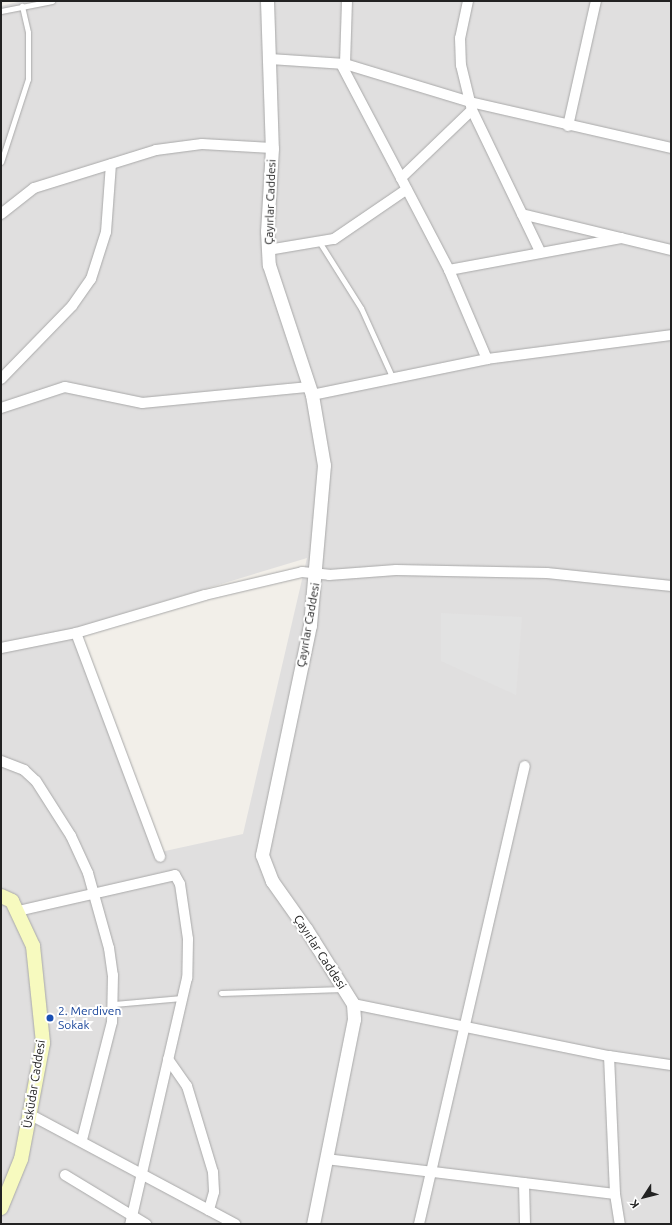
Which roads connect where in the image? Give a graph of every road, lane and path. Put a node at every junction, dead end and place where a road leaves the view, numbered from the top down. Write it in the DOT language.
graph roads {
  1 [pos="52,1"];
  2 [pos="267,1"];
  3 [pos="347,1"];
  4 [pos="468,1"];
  5 [pos="596,1"];
  6 [pos="22,6"];
  7 [pos="1,11"];
  8 [pos="270,59"];
  9 [pos="343,64"];
  10 [pos="471,106"];
  11 [pos="568,126"];
  12 [pos="272,148"];
  13 [pos="671,148"];
  14 [pos="1,162"];
  15 [pos="112,164"];
  16 [pos="401,178"];
  17 [pos="407,189"];
  18 [pos="1,214"];
  19 [pos="522,214"];
  20 [pos="621,238"];
  21 [pos="320,243"];
  22 [pos="268,250"];
  23 [pos="671,250"];
  24 [pos="540,251"];
  25 [pos="450,270"];
  26 [pos="671,335"];
  27 [pos="487,359"];
  28 [pos="1,379"];
  29 [pos="394,379"];
  30 [pos="311,391"];
  31 [pos="1,408"];
  32 [pos="317,574"];
  33 [pos="671,586"];
  34 [pos="76,633"];
  35 [pos="1,648"];
  36 [pos="1,761"];
  37 [pos="525,766"];
  38 [pos="160,857"];
  39 [pos="94,894"];
  40 [pos="1,896"];
  41 [pos="18,911"];
  42 [pos="344,989"];
  43 [pos="221,993"];
  44 [pos="182,998"];
  45 [pos="114,1004"];
  46 [pos="353,1004"];
  47 [pos="465,1028"];
  48 [pos="608,1056"];
  49 [pos="168,1059"];
  50 [pos="671,1065"];
  51 [pos="29,1114"];
  52 [pos="82,1140"];
  53 [pos="326,1159"];
  54 [pos="433,1172"];
  55 [pos="65,1175"];
  56 [pos="143,1175"];
  57 [pos="524,1183"];
  58 [pos="615,1194"];
  59 [pos="1,1208"];
  60 [pos="209,1210"];
  61 [pos="132,1220"];
  62 [pos="146,1224"];
  63 [pos="235,1224"];
  64 [pos="313,1224"];
  65 [pos="419,1224"];
  66 [pos="525,1224"];
  67 [pos="620,1224"];
  1 -- 6 [label="lane"];
  2 -- 8 [label="street, Çayırlar Caddesi"];
  3 -- 9 [label="street"];
  4 -- 10 [label="street"];
  5 -- 11 [label="street"];
  6 -- 7 [label="lane"];
  6 -- 14 [label="lane"];
  8 -- 9 [label="street"];
  8 -- 12 [label="street, Çayırlar Caddesi"];
  9 -- 10 [label="street"];
  9 -- 16 [label="street"];
  10 -- 11 [label="street"];
  10 -- 16 [label="street"];
  10 -- 19 [label="street"];
  11 -- 13 [label="street"];
  12 -- 15 [label="street"];
  12 -- 22 [label="street, Çayırlar Caddesi"];
  15 -- 18 [label="street"];
  15 -- 28 [label="street"];
  16 -- 17 [label="street"];
  17 -- 21 [label="street"];
  17 -- 25 [label="street"];
  19 -- 20 [label="street"];
  19 -- 24 [label="street"];
  20 -- 23 [label="street"];
  20 -- 24 [label="street"];
  21 -- 22 [label="street"];
  21 -- 29 [label="lane"];
  22 -- 30 [label="street, Çayırlar Caddesi"];
  24 -- 25 [label="street"];
  25 -- 27 [label="street"];
  26 -- 27 [label="street"];
  27 -- 29 [label="street"];
  29 -- 30 [label="street"];
  30 -- 31 [label="street"];
  30 -- 32 [label="street, Çayırlar Caddesi"];
  32 -- 33 [label="street"];
  32 -- 34 [label="street"];
  32 -- 42 [label="street, Çayırlar Caddesi"];
  34 -- 35 [label="street"];
  34 -- 38 [label="street"];
  36 -- 39 [label="street"];
  37 -- 47 [label="street"];
  39 -- 41 [label="street"];
  39 -- 44 [label="street"];
  39 -- 45 [label="street"];
  40 -- 41 [label="main road, Üsküdar Caddesi"];
  41 -- 51 [label="main road, Üsküdar Caddesi"];
  42 -- 43 [label="lane"];
  42 -- 46 [label="street, Çayırlar Caddesi"];
  44 -- 45 [label="lane"];
  44 -- 49 [label="street"];
  45 -- 52 [label="street"];
  46 -- 47 [label="street"];
  46 -- 53 [label="street"];
  47 -- 48 [label="street"];
  47 -- 54 [label="street"];
  48 -- 50 [label="street"];
  48 -- 58 [label="street"];
  49 -- 56 [label="street"];
  49 -- 60 [label="street"];
  51 -- 52 [label="street"];
  51 -- 59 [label="main road, Üsküdar Caddesi"];
  52 -- 56 [label="street"];
  53 -- 54 [label="street"];
  53 -- 64 [label="street"];
  54 -- 57 [label="street"];
  54 -- 65 [label="street"];
  55 -- 61 [label="street"];
  56 -- 60 [label="street"];
  56 -- 61 [label="street"];
  57 -- 58 [label="street"];
  57 -- 66 [label="street"];
  58 -- 67 [label="street"];
  60 -- 63 [label="street"];
  61 -- 62 [label="street"];
}
